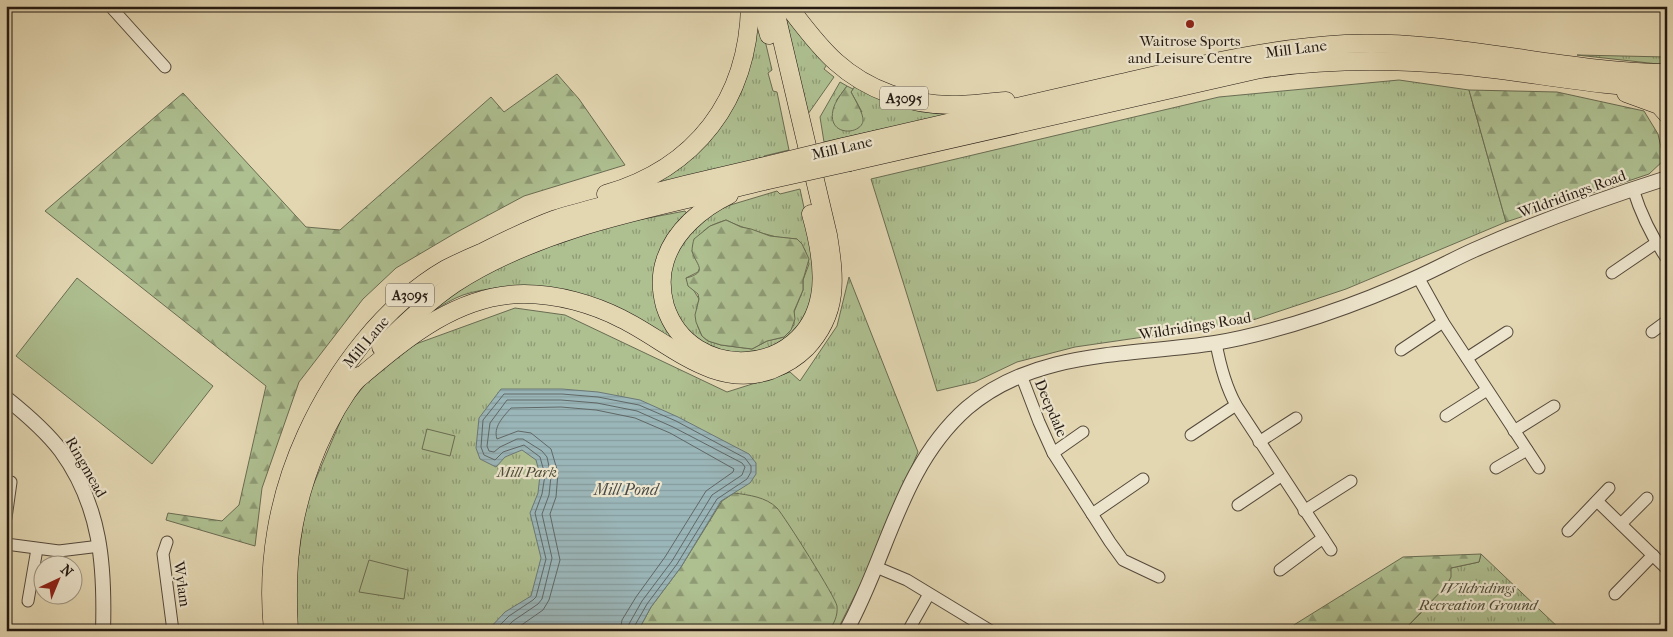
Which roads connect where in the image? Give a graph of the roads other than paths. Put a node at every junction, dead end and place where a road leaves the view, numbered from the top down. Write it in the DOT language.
graph roads {
  1 [pos="110,6"];
  2 [pos="750,6"];
  3 [pos="761,6"];
  4 [pos="774,6"];
  5 [pos="788,6"];
  6 [pos="164,67"];
  7 [pos="1667,73"];
  8 [pos="1588,83"];
  9 [pos="1667,88"];
  10 [pos="1054,98"];
  11 [pos="1667,114"];
  12 [pos="846,155"];
  13 [pos="760,177"];
  14 [pos="1667,178"];
  15 [pos="1634,189"];
  16 [pos="1656,243"];
  17 [pos="1667,259"];
  18 [pos="446,270"];
  19 [pos="1612,273"];
  20 [pos="1418,277"];
  21 [pos="1667,321"];
  22 [pos="1443,322"];
  23 [pos="1507,332"];
  24 [pos="1652,332"];
  25 [pos="1216,342"];
  26 [pos="1401,350"];
  27 [pos="1467,358"];
  28 [pos="1021,375"];
  29 [pos="353,383"];
  30 [pos="1488,390"];
  31 [pos="6,398"];
  32 [pos="1236,405"];
  33 [pos="1554,406"];
  34 [pos="1446,416"];
  35 [pos="1296,418"];
  36 [pos="1514,431"];
  37 [pos="1083,432"];
  38 [pos="1191,435"];
  39 [pos="1260,442"];
  40 [pos="1527,450"];
  41 [pos="1053,453"];
  42 [pos="1496,468"];
  43 [pos="1539,468"];
  44 [pos="1281,476"];
  45 [pos="1143,479"];
  46 [pos="1351,481"];
  47 [pos="11,482"];
  48 [pos="1609,488"];
  49 [pos="1647,498"];
  50 [pos="1598,501"];
  51 [pos="1238,505"];
  52 [pos="1304,511"];
  53 [pos="1092,514"];
  54 [pos="6,518"];
  55 [pos="1621,524"];
  56 [pos="1568,531"];
  57 [pos="1323,538"];
  58 [pos="167,542"];
  59 [pos="6,544"];
  60 [pos="100,546"];
  61 [pos="36,549"];
  62 [pos="1331,550"];
  63 [pos="1654,556"];
  64 [pos="876,567"];
  65 [pos="1667,569"];
  66 [pos="1280,570"];
  67 [pos="1159,577"];
  68 [pos="929,594"];
  69 [pos="1615,594"];
  70 [pos="28,601"];
  71 [pos="986,629"];
  72 [pos="103,631"];
  73 [pos="173,631"];
  74 [pos="273,631"];
  75 [pos="289,631"];
  76 [pos="846,631"];
  77 [pos="908,631"];
  1 -- 6 [label="street"];
  2 -- 18 [label="main road, A3095"];
  3 -- 13 [label="main road, A3095"];
  4 -- 29 [label="main road, A3095"];
  5 -- 10 [label="main road, A3095"];
  7 -- 10 [label="main road, Mill Lane / A3095"];
  8 -- 9 [label="main road, Mill Lane / A3095"];
  8 -- 11 [label="main road"];
  8 -- 12 [label="main road, Mill Lane / A3095"];
  10 -- 12 [label="main road, Mill Lane / A3095"];
  12 -- 13 [label="main road, Mill Lane / A3095, bridge"];
  13 -- 18 [label="main road, Mill Lane / A3095"];
  13 -- 29 [label="main road, Mill Lane / A3095"];
  14 -- 15 [label="street, Wildridings Road"];
  15 -- 16 [label="street"];
  15 -- 20 [label="street, Wildridings Road"];
  16 -- 17 [label="street"];
  16 -- 19 [label="street"];
  18 -- 74 [label="main road, Mill Lane / A3095"];
  20 -- 22 [label="street"];
  20 -- 25 [label="street, Wildridings Road"];
  21 -- 24 [label="street"];
  22 -- 26 [label="street"];
  22 -- 27 [label="street"];
  23 -- 27 [label="street"];
  25 -- 28 [label="street, Wildridings Road"];
  25 -- 32 [label="street"];
  27 -- 30 [label="street"];
  28 -- 41 [label="street, Deepdale"];
  28 -- 64 [label="street, Wildridings Road"];
  29 -- 75 [label="main road, Mill Lane / A3095"];
  30 -- 34 [label="street"];
  30 -- 36 [label="street"];
  31 -- 60 [label="street, Ringmead"];
  32 -- 38 [label="street"];
  32 -- 39 [label="street"];
  33 -- 36 [label="street"];
  35 -- 39 [label="street"];
  36 -- 40 [label="street"];
  37 -- 41 [label="street, Deepdale"];
  39 -- 44 [label="street"];
  40 -- 42 [label="street"];
  40 -- 43 [label="street"];
  41 -- 53 [label="street, Deepdale"];
  44 -- 51 [label="street"];
  44 -- 52 [label="street"];
  45 -- 53 [label="street"];
  46 -- 52 [label="street"];
  47 -- 54 [label="street"];
  48 -- 50 [label="street"];
  49 -- 55 [label="street"];
  50 -- 55 [label="street"];
  50 -- 56 [label="street"];
  52 -- 57 [label="street"];
  53 -- 67 [label="street, Deepdale"];
  55 -- 63 [label="street"];
  57 -- 62 [label="street"];
  57 -- 66 [label="street"];
  58 -- 73 [label="street, Wylam"];
  59 -- 61 [label="street"];
  60 -- 61 [label="street"];
  60 -- 72 [label="street, Ringmead"];
  61 -- 70 [label="street"];
  63 -- 65 [label="street"];
  63 -- 69 [label="street"];
  64 -- 68 [label="street"];
  64 -- 76 [label="street, Wildridings Road"];
  68 -- 71 [label="street"];
  68 -- 77 [label="street"];
}
